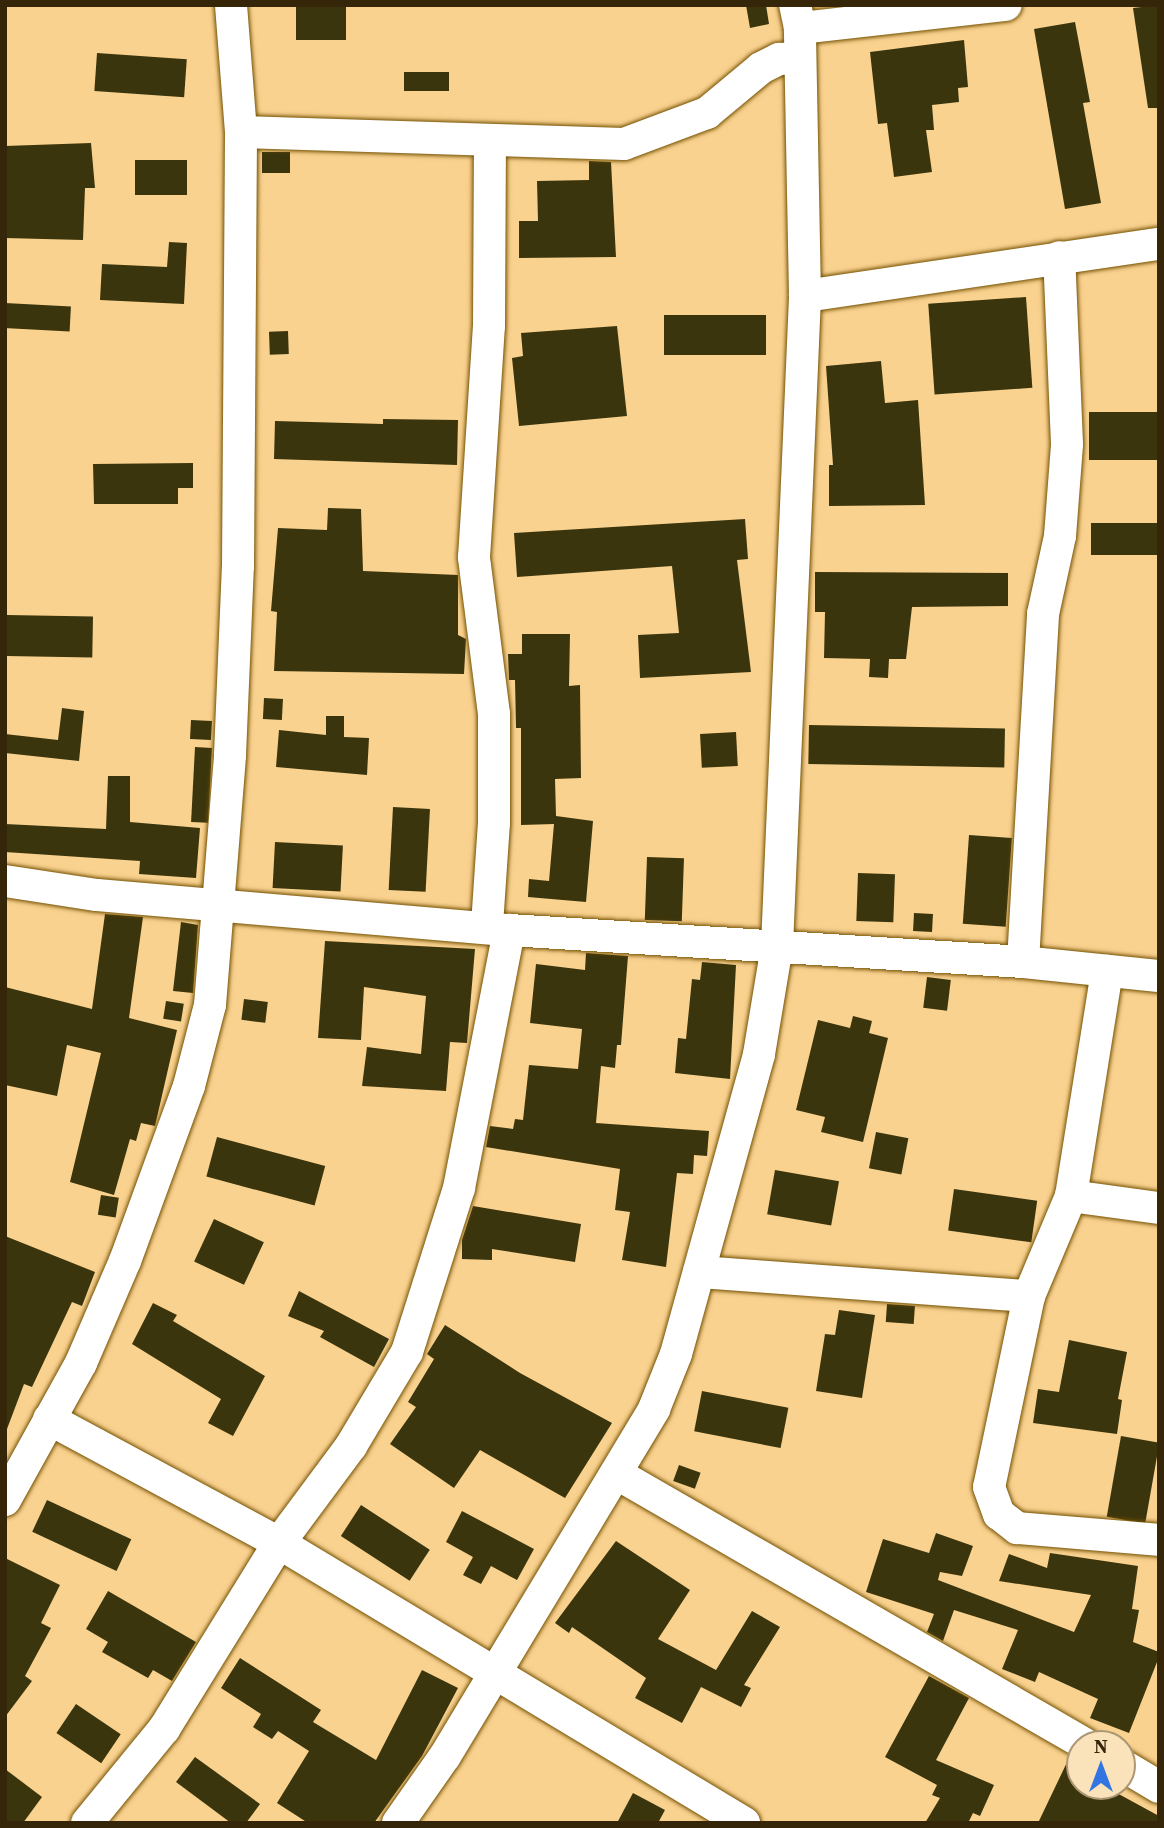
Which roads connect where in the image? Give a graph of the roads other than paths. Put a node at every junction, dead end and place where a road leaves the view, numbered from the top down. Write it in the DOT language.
graph roads {
  1 [pos="231,5"];
  2 [pos="1006,5"];
  3 [pos="798,31"];
  4 [pos="241,132"];
  5 [pos="490,141"];
  6 [pos="1159,244"];
  7 [pos="1059,257"];
  8 [pos="804,296"];
  9 [pos="5,881"];
  10 [pos="220,905"];
  11 [pos="498,927"];
  12 [pos="777,946"];
  13 [pos="1023,962"];
  14 [pos="1107,971"];
  15 [pos="1159,976"];
  16 [pos="1071,1196"];
  17 [pos="1159,1208"];
  18 [pos="699,1272"];
  19 [pos="1029,1296"];
  20 [pos="49,1419"];
  21 [pos="619,1475"];
  22 [pos="5,1500"];
  23 [pos="1159,1540"];
  24 [pos="279,1544"];
  25 [pos="496,1670"];
  26 [pos="1066,1733"];
  27 [pos="1136,1773"];
  28 [pos="1159,1787"];
  29 [pos="724,1818"];
  30 [pos="88,1823"];
  31 [pos="398,1823"];
  1 -- 4 [label="street"];
  2 -- 3 [label="street"];
  3 -- 5 [label="street"];
  3 -- 8 [label="street"];
  4 -- 5 [label="street"];
  4 -- 10 [label="street"];
  5 -- 11 [label="street"];
  6 -- 7 [label="street"];
  7 -- 8 [label="street"];
  7 -- 13 [label="street"];
  8 -- 12 [label="street"];
  9 -- 10 [label="street"];
  10 -- 11 [label="street"];
  10 -- 20 [label="street"];
  11 -- 12 [label="street"];
  11 -- 24 [label="street"];
  12 -- 13 [label="street"];
  12 -- 18 [label="street"];
  13 -- 14 [label="street"];
  14 -- 15 [label="street"];
  14 -- 16 [label="street"];
  16 -- 17 [label="street"];
  16 -- 19 [label="street"];
  18 -- 19 [label="street"];
  18 -- 21 [label="street"];
  19 -- 23 [label="street"];
  20 -- 22 [label="street"];
  20 -- 24 [label="street"];
  21 -- 25 [label="street"];
  21 -- 26 [label="street"];
  24 -- 25 [label="street"];
  24 -- 30 [label="street"];
  25 -- 29 [label="street"];
  25 -- 31 [label="street"];
  27 -- 28 [label="street"];
}
